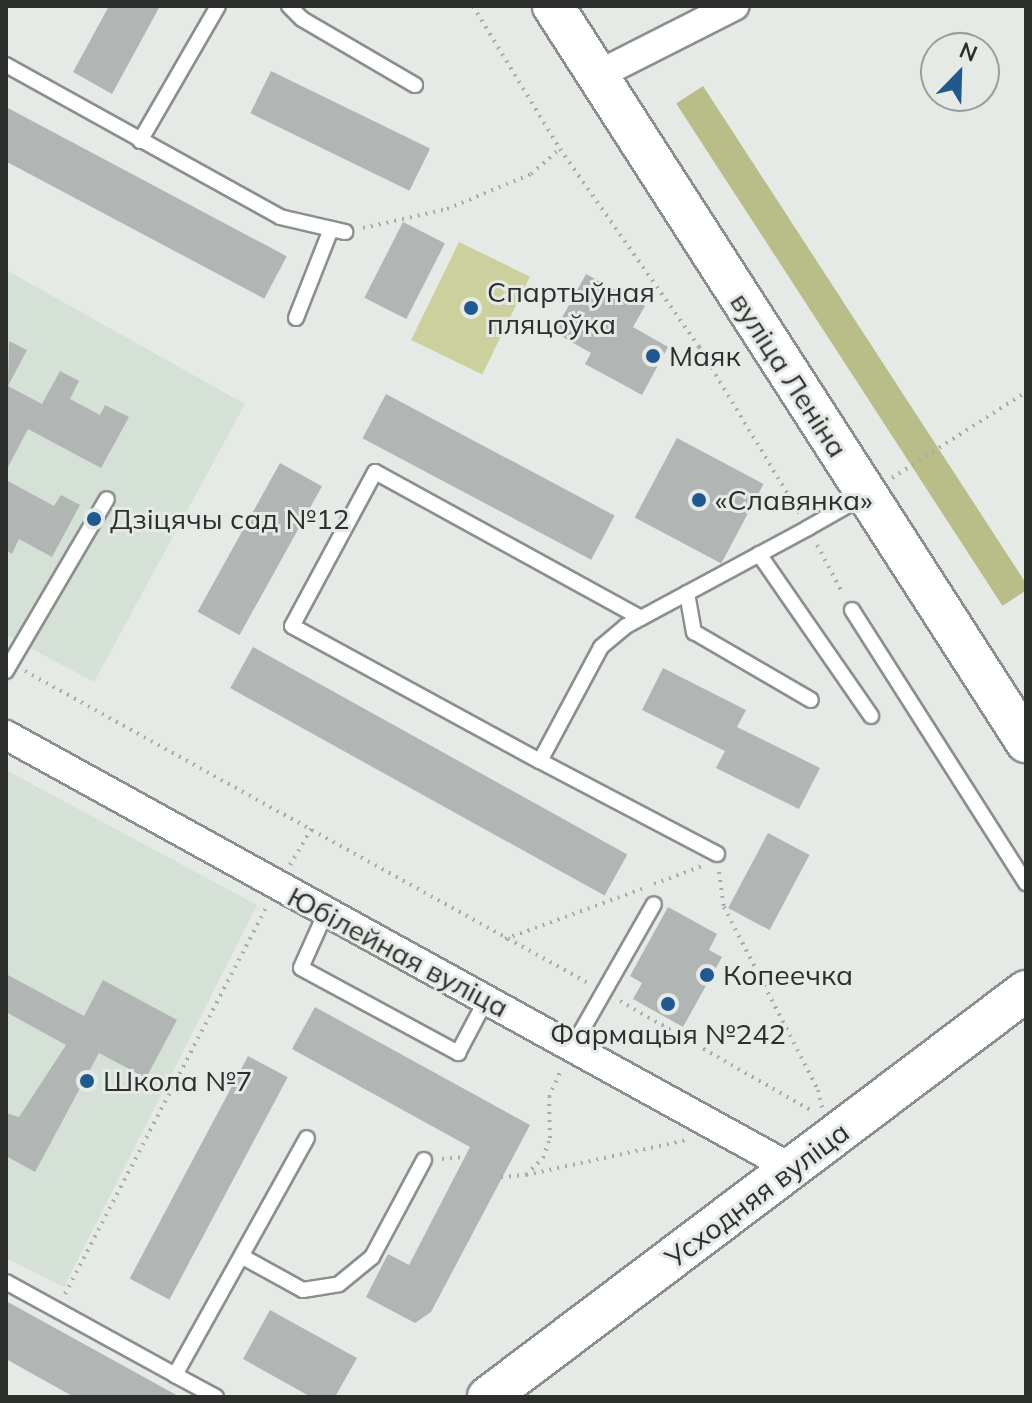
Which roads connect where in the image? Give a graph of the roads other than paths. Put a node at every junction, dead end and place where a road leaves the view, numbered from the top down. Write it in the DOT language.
graph roads {
  1 [pos="218,6"];
  2 [pos="289,6"];
  3 [pos="553,6"];
  4 [pos="734,6"];
  5 [pos="6,65"];
  6 [pos="598,75"];
  7 [pos="415,85"];
  8 [pos="140,141"];
  9 [pos="296,318"];
  10 [pos="866,494"];
  11 [pos="107,499"];
  12 [pos="759,554"];
  13 [pos="687,593"];
  14 [pos="852,610"];
  15 [pos="641,618"];
  16 [pos="8,667"];
  17 [pos="811,700"];
  18 [pos="871,716"];
  19 [pos="6,735"];
  20 [pos="1026,742"];
  21 [pos="540,761"];
  22 [pos="717,854"];
  23 [pos="1026,883"];
  24 [pos="654,904"];
  25 [pos="326,912"];
  26 [pos="1026,991"];
  27 [pos="486,1000"];
  28 [pos="573,1046"];
  29 [pos="307,1138"];
  30 [pos="424,1160"];
  31 [pos="791,1168"];
  32 [pos="243,1257"];
  33 [pos="6,1282"];
  34 [pos="175,1375"];
  35 [pos="216,1397"];
  36 [pos="488,1397"];
  1 -- 8 [label="lane"];
  2 -- 7 [label="lane"];
  3 -- 6 [label="main road, вуліца Леніна"];
  4 -- 6 [label="street"];
  5 -- 8 [label="lane"];
  6 -- 10 [label="main road, вуліца Леніна"];
  8 -- 9 [label="lane"];
  10 -- 12 [label="lane"];
  10 -- 20 [label="main road, вуліца Леніна"];
  11 -- 16 [label="lane"];
  12 -- 13 [label="lane"];
  12 -- 18 [label="lane"];
  13 -- 15 [label="lane"];
  13 -- 17 [label="lane"];
  14 -- 23 [label="lane"];
  15 -- 21 [label="lane"];
  15 -- 21 [label="lane"];
  19 -- 25 [label="street, Юбілейная вуліца"];
  21 -- 22 [label="lane"];
  24 -- 28 [label="lane"];
  25 -- 27 [label="street, Юбілейная вуліца"];
  25 -- 27 [label="lane"];
  26 -- 31 [label="main road, Усходняя вуліца"];
  27 -- 28 [label="street, Юбілейная вуліца"];
  28 -- 31 [label="street, Юбілейная вуліца"];
  29 -- 32 [label="lane"];
  30 -- 32 [label="lane"];
  31 -- 36 [label="main road, Усходняя вуліца"];
  32 -- 34 [label="lane"];
  33 -- 34 [label="lane"];
  34 -- 35 [label="lane"];
}
